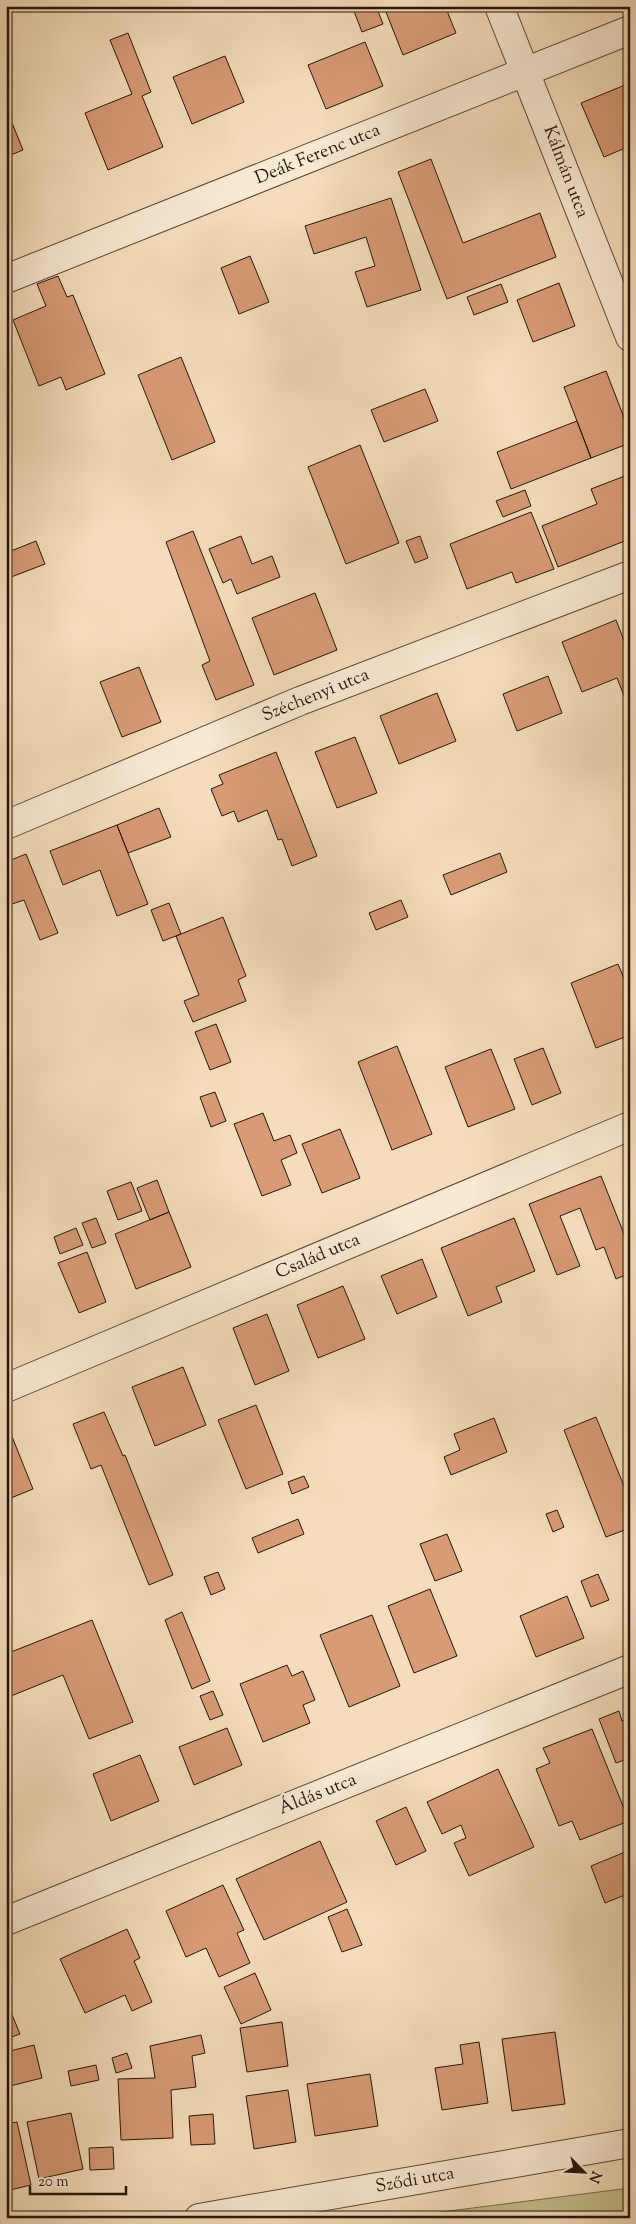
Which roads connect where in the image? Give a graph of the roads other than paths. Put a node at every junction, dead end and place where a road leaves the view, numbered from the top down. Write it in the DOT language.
graph roads {
  1 [pos="499,6"];
  2 [pos="630,30"];
  3 [pos="526,72"];
  4 [pos="6,280"];
  5 [pos="630,337"];
  6 [pos="630,575"];
  7 [pos="6,825"];
  8 [pos="630,1126"];
  9 [pos="6,1388"];
  10 [pos="630,1669"];
  11 [pos="6,1920"];
  12 [pos="630,2143"];
  13 [pos="199,2218"];
  1 -- 3 [label="street, Kálmán utca"];
  2 -- 3 [label="street, Deák Ferenc utca"];
  3 -- 4 [label="street, Deák Ferenc utca"];
  3 -- 5 [label="street, Kálmán utca"];
  6 -- 7 [label="street, Széchenyi utca"];
  8 -- 9 [label="street, Család utca"];
  10 -- 11 [label="street, Áldás utca"];
  12 -- 13 [label="street, Sződi utca"];
}
